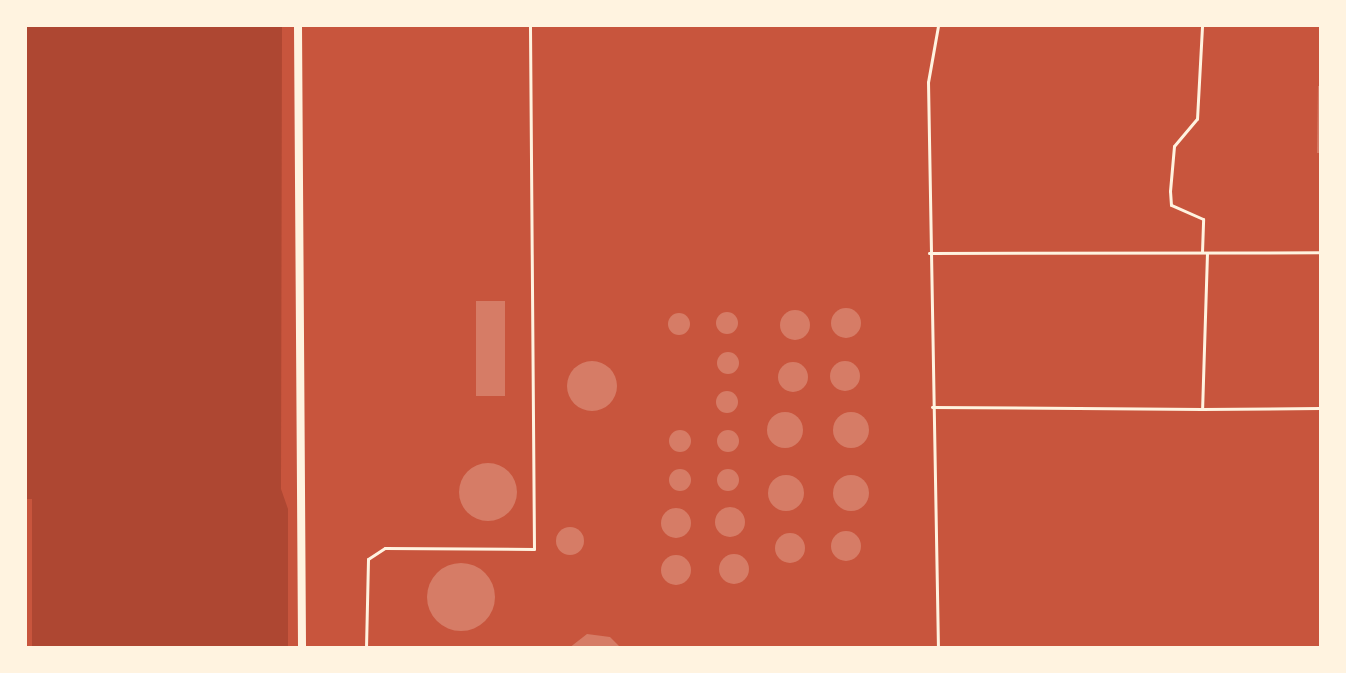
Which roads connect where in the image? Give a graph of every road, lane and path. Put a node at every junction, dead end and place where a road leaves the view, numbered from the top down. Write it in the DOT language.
graph roads {
  1 [pos="298,26"];
  2 [pos="530,26"];
  3 [pos="938,26"];
  4 [pos="1202,26"];
  5 [pos="1320,252"];
  6 [pos="929,253"];
  7 [pos="1202,253"];
  8 [pos="1207,253"];
  9 [pos="932,407"];
  10 [pos="1320,408"];
  11 [pos="1202,409"];
  12 [pos="302,648"];
  13 [pos="366,648"];
  14 [pos="938,648"];
  1 -- 12 [label="street"];
  2 -- 13 [label="lane"];
  3 -- 6 [label="lane"];
  4 -- 7 [label="lane"];
  5 -- 8 [label="lane"];
  6 -- 7 [label="lane"];
  6 -- 9 [label="lane"];
  7 -- 8 [label="lane"];
  8 -- 11 [label="lane"];
  9 -- 11 [label="lane"];
  9 -- 14 [label="lane"];
  10 -- 11 [label="lane"];
}
